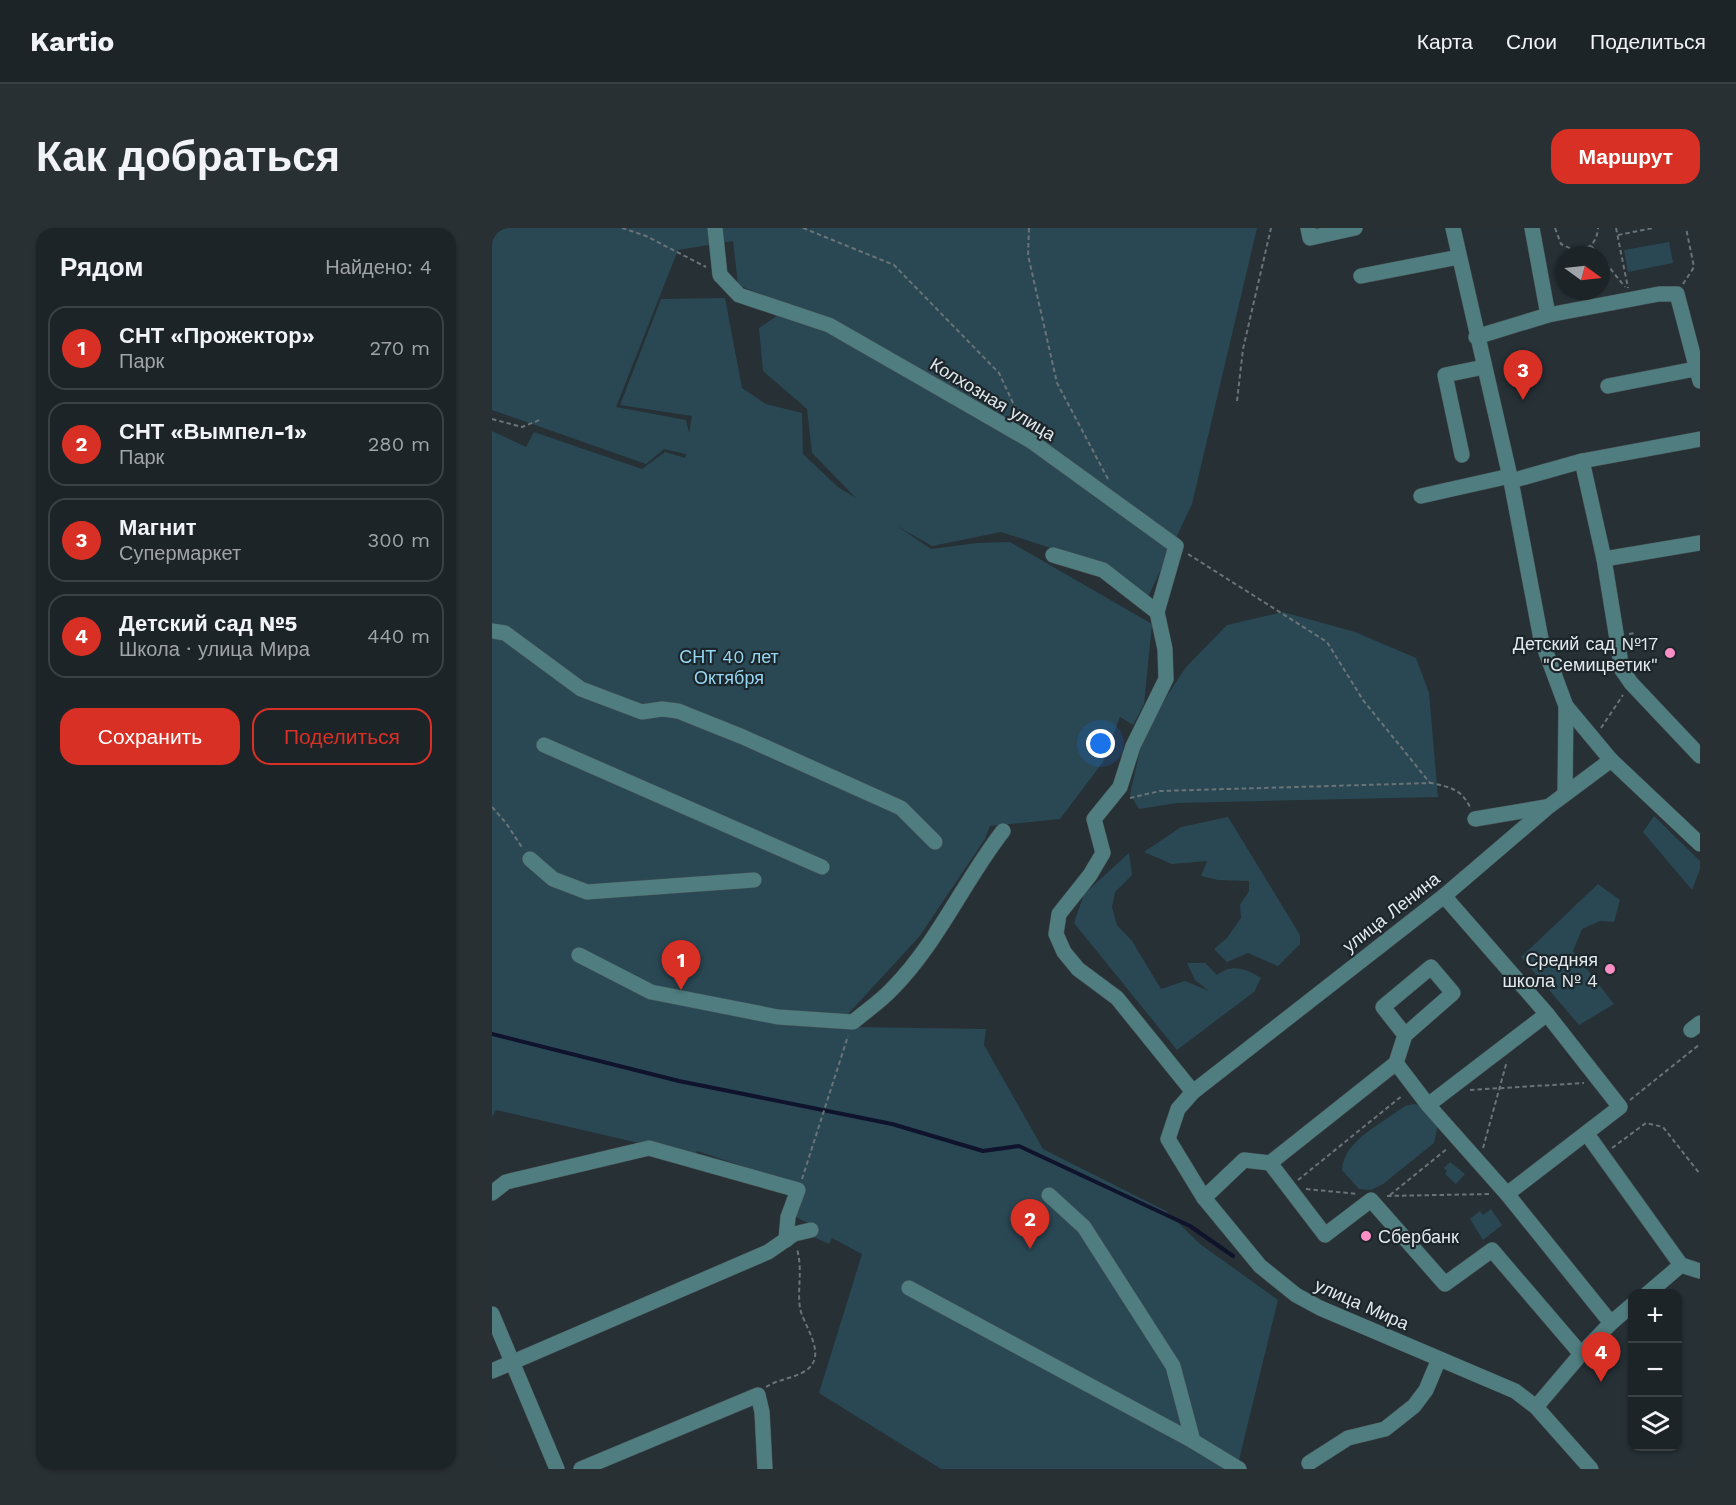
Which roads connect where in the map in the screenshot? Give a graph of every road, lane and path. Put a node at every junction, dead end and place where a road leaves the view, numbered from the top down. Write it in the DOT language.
graph roads {
  1 [pos="622,228"];
  2 [pos="715,228"];
  3 [pos="804,228"];
  4 [pos="1029,228"];
  5 [pos="1271,228"];
  6 [pos="1308,228"];
  7 [pos="1355,228"];
  8 [pos="1453,228"];
  9 [pos="1532,228"];
  10 [pos="1555,228"];
  11 [pos="1598,228"];
  12 [pos="1616,228"];
  13 [pos="1653,228"];
  14 [pos="1686,228"];
  15 [pos="1618,235"];
  16 [pos="1564,246"];
  17 [pos="1591,246"];
  18 [pos="1459,257"];
  19 [pos="1610,268"];
  20 [pos="720,274"];
  21 [pos="1361,276"];
  22 [pos="1677,294"];
  23 [pos="1548,315"];
  24 [pos="1694,333"];
  25 [pos="1476,337"];
  26 [pos="1484,367"];
  27 [pos="1697,375"];
  28 [pos="1608,386"];
  29 [pos="1237,401"];
  30 [pos="492,419"];
  31 [pos="542,419"];
  32 [pos="1700,439"];
  33 [pos="1031,441"];
  34 [pos="1462,455"];
  35 [pos="1582,461"];
  36 [pos="1510,478"];
  37 [pos="1114,490"];
  38 [pos="1421,496"];
  39 [pos="1700,543"];
  40 [pos="1176,546"];
  41 [pos="1053,555"];
  42 [pos="1604,559"];
  43 [pos="1157,612"];
  44 [pos="492,631"];
  45 [pos="1631,683"];
  46 [pos="1566,706"];
  47 [pos="1592,740"];
  48 [pos="544,745"];
  49 [pos="1700,756"];
  50 [pos="1611,760"];
  51 [pos="1431,783"];
  52 [pos="1565,794"];
  53 [pos="1122,799"];
  54 [pos="492,807"];
  55 [pos="1548,807"];
  56 [pos="1475,819"];
  57 [pos="1004,831"];
  58 [pos="935,842"];
  59 [pos="1700,844"];
  60 [pos="530,859"];
  61 [pos="822,867"];
  62 [pos="754,880"];
  63 [pos="1443,896"];
  64 [pos="579,955"];
  65 [pos="1547,1014"];
  66 [pos="854,1022"];
  67 [pos="1405,1035"];
  68 [pos="1512,1041"];
  69 [pos="1700,1044"];
  70 [pos="1396,1063"];
  71 [pos="1600,1082"];
  72 [pos="1414,1086"];
  73 [pos="1500,1088"];
  74 [pos="1468,1090"];
  75 [pos="1193,1092"];
  76 [pos="1428,1105"];
  77 [pos="1620,1107"];
  78 [pos="1587,1134"];
  79 [pos="1458,1139"];
  80 [pos="1602,1155"];
  81 [pos="1479,1162"];
  82 [pos="1270,1163"];
  83 [pos="1700,1174"];
  84 [pos="1289,1187"];
  85 [pos="798,1190"];
  86 [pos="492,1193"];
  87 [pos="1507,1194"];
  88 [pos="1049,1195"];
  89 [pos="1204,1198"];
  90 [pos="1377,1198"];
  91 [pos="810,1230"];
  92 [pos="790,1237"];
  93 [pos="1681,1265"];
  94 [pos="1700,1271"];
  95 [pos="909,1288"];
  96 [pos="1652,1289"];
  97 [pos="1628,1308"];
  98 [pos="492,1314"];
  99 [pos="1611,1323"];
  100 [pos="1581,1354"];
  101 [pos="1439,1359"];
  102 [pos="511,1363"];
  103 [pos="492,1371"];
  104 [pos="758,1395"];
  105 [pos="1536,1407"];
  106 [pos="1193,1441"];
  107 [pos="1309,1463"];
  108 [pos="557,1469"];
  109 [pos="581,1469"];
  110 [pos="765,1469"];
  111 [pos="1239,1469"];
  112 [pos="1591,1469"];
  1 -- 20 [label="path"];
  2 -- 20 [label="street"];
  3 -- 33 [label="path"];
  4 -- 37 [label="path"];
  5 -- 29 [label="path"];
  6 -- 7 [label="street"];
  8 -- 18 [label="street"];
  9 -- 23 [label="street"];
  10 -- 16 [label="path"];
  11 -- 17 [label="path"];
  12 -- 15 [label="path"];
  13 -- 15 [label="path"];
  14 -- 22 [label="path"];
  15 -- 19 [label="path"];
  18 -- 21 [label="street"];
  18 -- 25 [label="street"];
  20 -- 33 [label="street, Колхозная улица"];
  22 -- 23 [label="street"];
  22 -- 24 [label="street"];
  23 -- 25 [label="street"];
  24 -- 27 [label="street"];
  25 -- 26 [label="street"];
  26 -- 34 [label="street"];
  26 -- 36 [label="street"];
  27 -- 28 [label="street"];
  30 -- 31 [label="path"];
  32 -- 35 [label="street"];
  33 -- 40 [label="street, Колхозная улица"];
  35 -- 36 [label="street"];
  35 -- 42 [label="street"];
  36 -- 38 [label="street"];
  36 -- 46 [label="street"];
  39 -- 42 [label="street"];
  40 -- 43 [label="street"];
  40 -- 51 [label="path"];
  41 -- 43 [label="street"];
  42 -- 45 [label="street"];
  43 -- 75 [label="street"];
  44 -- 58 [label="street"];
  45 -- 47 [label="path"];
  45 -- 49 [label="street"];
  46 -- 47 [label="street"];
  46 -- 52 [label="street"];
  47 -- 50 [label="street"];
  48 -- 61 [label="street"];
  50 -- 52 [label="street, улица Ленина"];
  50 -- 59 [label="street"];
  51 -- 53 [label="path"];
  51 -- 56 [label="path"];
  52 -- 55 [label="street, улица Ленина"];
  54 -- 60 [label="path"];
  55 -- 56 [label="street"];
  55 -- 63 [label="street, улица Ленина"];
  57 -- 66 [label="street"];
  60 -- 62 [label="street"];
  63 -- 65 [label="street"];
  63 -- 75 [label="street, улица Ленина"];
  64 -- 66 [label="street"];
  65 -- 68 [label="street"];
  65 -- 71 [label="street"];
  66 -- 85 [label="path"];
  67 -- 67 [label="street"];
  67 -- 70 [label="street"];
  68 -- 73 [label="path"];
  68 -- 76 [label="street"];
  69 -- 77 [label="path"];
  70 -- 72 [label="street"];
  70 -- 82 [label="street"];
  71 -- 73 [label="path"];
  71 -- 77 [label="street"];
  72 -- 76 [label="street"];
  72 -- 84 [label="path"];
  73 -- 74 [label="path"];
  73 -- 81 [label="path"];
  75 -- 89 [label="street, улица Мира"];
  76 -- 79 [label="street"];
  77 -- 78 [label="street"];
  78 -- 80 [label="street"];
  78 -- 87 [label="street"];
  79 -- 81 [label="street"];
  79 -- 90 [label="path"];
  80 -- 83 [label="path"];
  80 -- 93 [label="street"];
  81 -- 87 [label="street"];
  82 -- 84 [label="street"];
  82 -- 89 [label="street"];
  84 -- 90 [label="path"];
  84 -- 90 [label="street"];
  85 -- 86 [label="street"];
  85 -- 92 [label="street"];
  87 -- 90 [label="path"];
  87 -- 99 [label="street"];
  88 -- 106 [label="street"];
  89 -- 101 [label="street, улица Мира"];
  90 -- 100 [label="street"];
  91 -- 92 [label="street"];
  92 -- 102 [label="street"];
  92 -- 104 [label="path"];
  93 -- 94 [label="street"];
  93 -- 96 [label="street"];
  95 -- 106 [label="street"];
  97 -- 99 [label="street"];
  98 -- 102 [label="street"];
  99 -- 100 [label="street"];
  100 -- 105 [label="street"];
  101 -- 105 [label="street, улица Мира"];
  101 -- 107 [label="street"];
  102 -- 103 [label="street"];
  102 -- 108 [label="street"];
  104 -- 109 [label="street"];
  104 -- 110 [label="street"];
  105 -- 112 [label="street, улица Мира"];
  106 -- 111 [label="street"];
}
